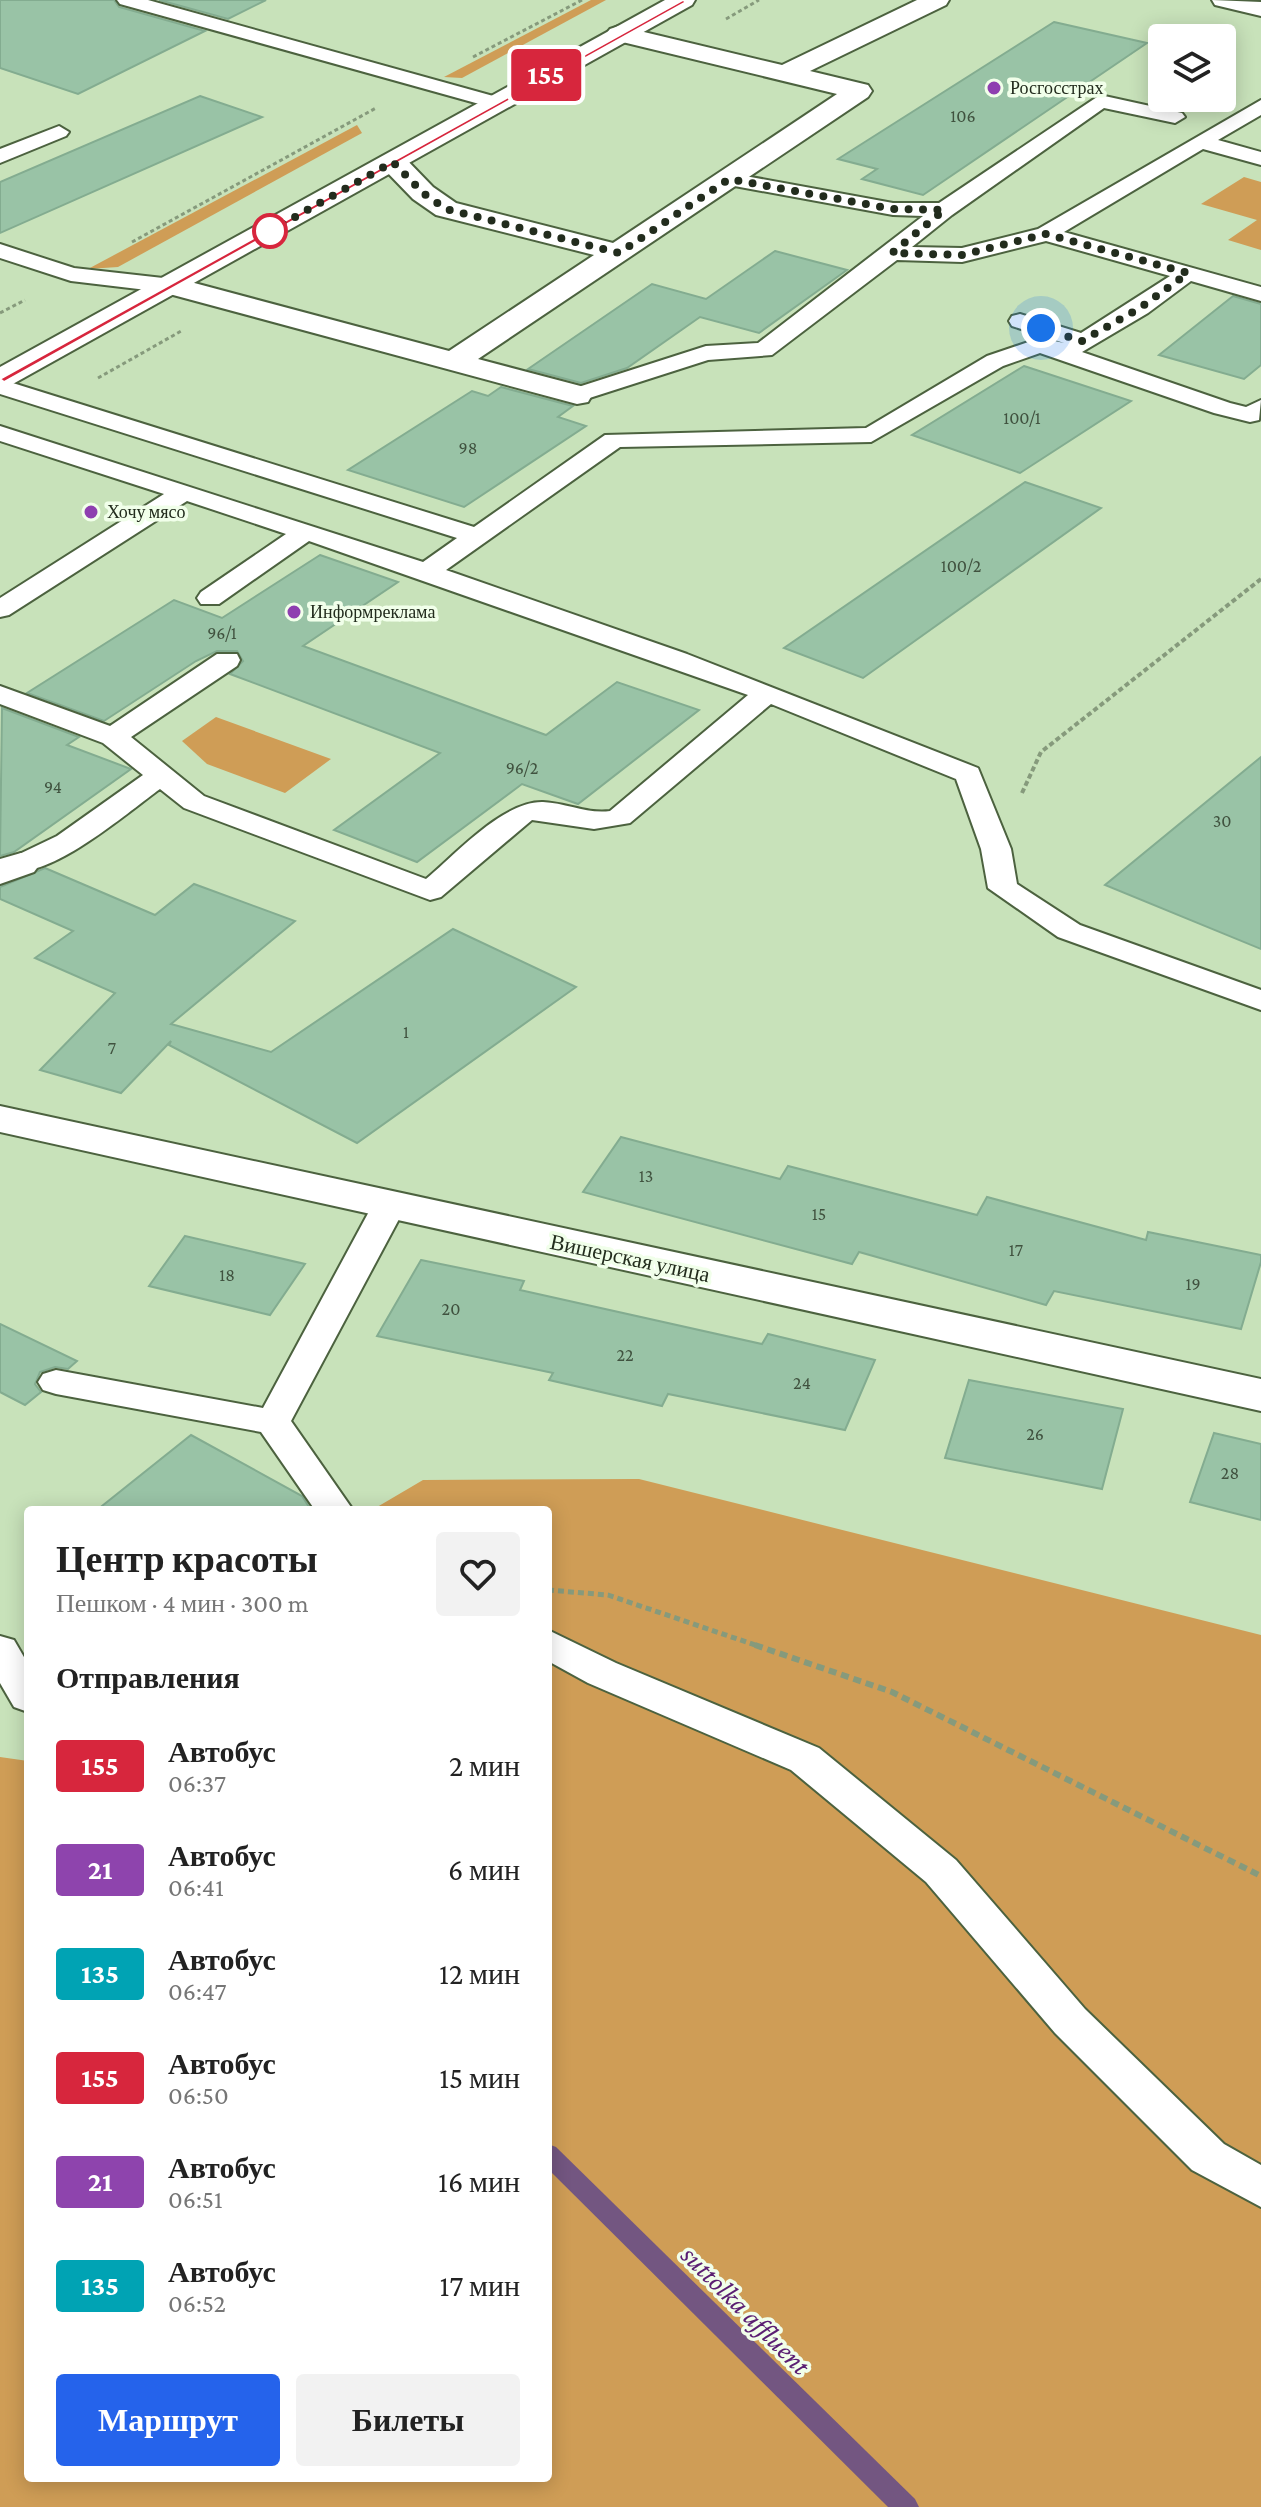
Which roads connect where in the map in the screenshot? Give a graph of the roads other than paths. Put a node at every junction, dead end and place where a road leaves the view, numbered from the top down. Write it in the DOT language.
graph roads {
  1 [pos="127,0"];
  2 [pos="683,0"];
  3 [pos="937,0"];
  4 [pos="1224,0"];
  5 [pos="1261,9"];
  6 [pos="261,16"];
  7 [pos="232,30"];
  8 [pos="619,34"];
  9 [pos="784,74"];
  10 [pos="497,103"];
  11 [pos="1261,106"];
  12 [pos="1175,117"];
  13 [pos="59,132"];
  14 [pos="1201,142"];
  15 [pos="0,157"];
  16 [pos="1261,159"];
  17 [pos="393,162"];
  18 [pos="729,179"];
  19 [pos="944,210"];
  20 [pos="1046,234"];
  21 [pos="0,251"];
  22 [pos="619,253"];
  23 [pos="892,253"];
  24 [pos="1188,273"];
  25 [pos="172,286"];
  26 [pos="1261,294"];
  27 [pos="1020,321"];
  28 [pos="1073,347"];
  29 [pos="453,362"];
  30 [pos="5,374"];
  31 [pos="577,395"];
  32 [pos="1261,407"];
  33 [pos="0,433"];
  34 [pos="184,492"];
  35 [pos="306,532"];
  36 [pos="477,536"];
  37 [pos="427,571"];
  38 [pos="210,598"];
  39 [pos="0,609"];
  40 [pos="227,660"];
  41 [pos="0,694"];
  42 [pos="766,694"];
  43 [pos="113,737"];
  44 [pos="161,775"];
  45 [pos="10,868"];
  46 [pos="1261,1001"];
  47 [pos="0,1119"];
  48 [pos="389,1206"];
  49 [pos="56,1382"];
  50 [pos="1261,1395"];
  51 [pos="273,1422"];
  52 [pos="331,1506"];
  53 [pos="552,1646"];
  54 [pos="0,1650"];
  55 [pos="24,1690"];
  56 [pos="1261,2188"];
  1 -- 7 [label="lane"];
  2 -- 8 [label="street"];
  3 -- 9 [label="street"];
  4 -- 5 [label="street"];
  6 -- 7 [label="lane"];
  7 -- 10 [label="lane"];
  8 -- 9 [label="street"];
  8 -- 10 [label="street"];
  9 -- 18 [label="street"];
  10 -- 17 [label="street"];
  11 -- 14 [label="lane"];
  12 -- 19 [label="lane"];
  13 -- 15 [label="lane"];
  14 -- 16 [label="lane"];
  14 -- 20 [label="lane"];
  17 -- 22 [label="street"];
  17 -- 25 [label="street"];
  18 -- 19 [label="lane"];
  18 -- 22 [label="street"];
  19 -- 23 [label="lane"];
  20 -- 23 [label="lane"];
  20 -- 24 [label="lane"];
  21 -- 25 [label="lane"];
  22 -- 29 [label="street"];
  23 -- 31 [label="lane"];
  24 -- 26 [label="lane"];
  24 -- 28 [label="lane"];
  25 -- 29 [label="street"];
  25 -- 30 [label="street"];
  27 -- 28 [label="lane"];
  28 -- 32 [label="lane"];
  28 -- 36 [label="lane"];
  29 -- 31 [label="street"];
  30 -- 36 [label="lane"];
  33 -- 34 [label="lane"];
  34 -- 35 [label="lane"];
  34 -- 39 [label="lane"];
  35 -- 37 [label="lane"];
  35 -- 38 [label="lane"];
  36 -- 37 [label="lane"];
  37 -- 42 [label="lane"];
  40 -- 43 [label="lane"];
  41 -- 43 [label="lane"];
  42 -- 44 [label="lane"];
  42 -- 46 [label="lane"];
  43 -- 44 [label="lane"];
  44 -- 45 [label="lane"];
  47 -- 48 [label="street, Вишерская улица"];
  48 -- 50 [label="street, Вишерская улица"];
  48 -- 51 [label="lane"];
  49 -- 51 [label="lane"];
  51 -- 52 [label="lane"];
  53 -- 56 [label="lane"];
  54 -- 55 [label="lane"];
}
